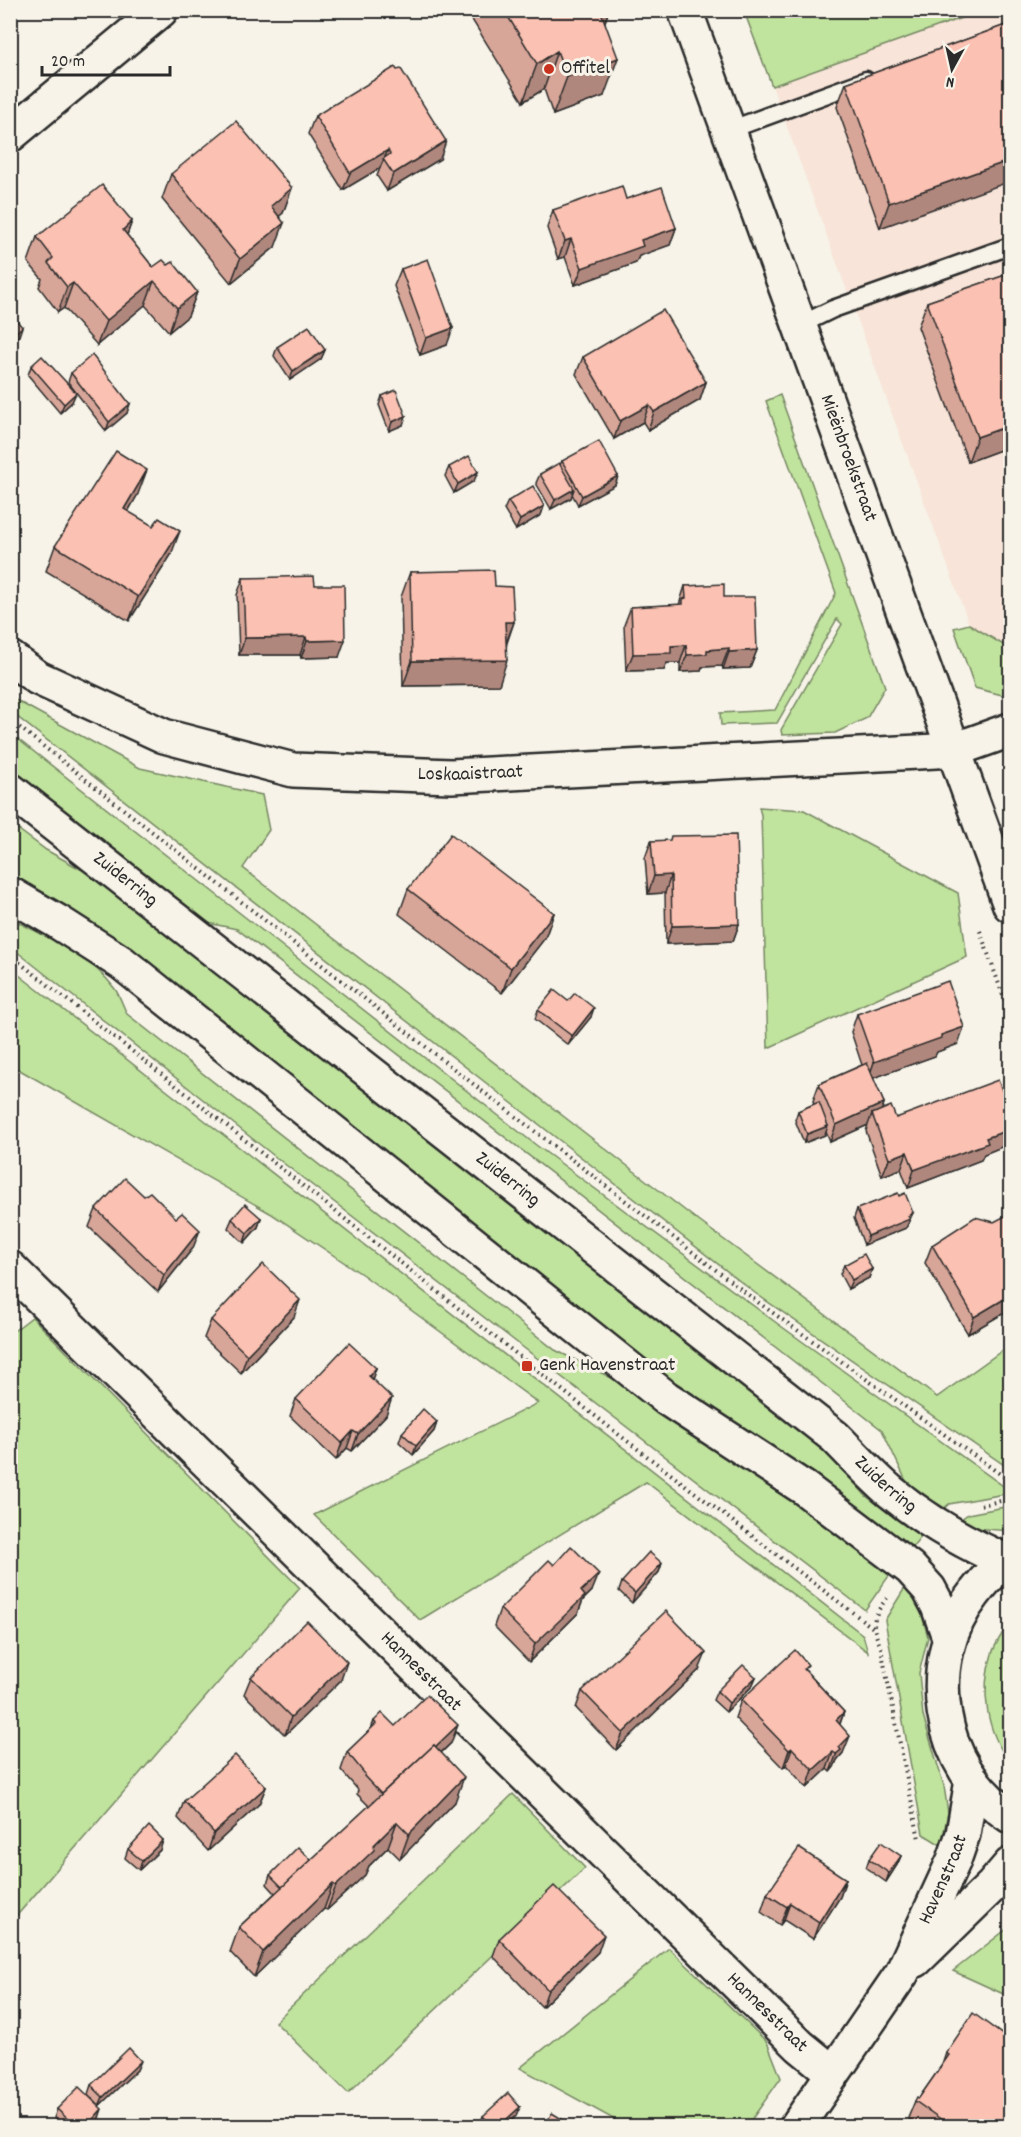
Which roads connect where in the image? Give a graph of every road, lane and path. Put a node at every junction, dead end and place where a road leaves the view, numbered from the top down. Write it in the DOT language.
graph roads {
  1 [pos="161,10"];
  2 [pos="686,10"];
  3 [pos="887,73"];
  4 [pos="729,130"];
  5 [pos="10,135"];
  6 [pos="1011,246"];
  7 [pos="800,325"];
  8 [pos="10,658"];
  9 [pos="10,720"];
  10 [pos="1011,730"];
  11 [pos="954,750"];
  12 [pos="10,790"];
  13 [pos="10,894"];
  14 [pos="1011,905"];
  15 [pos="10,955"];
  16 [pos="10,1268"];
  17 [pos="1011,1482"];
  18 [pos="1008,1560"];
  19 [pos="892,1591"];
  20 [pos="873,1629"];
  21 [pos="950,1637"];
  22 [pos="972,1780"];
  23 [pos="1011,1816"];
  24 [pos="919,1841"];
  25 [pos="1011,1865"];
  26 [pos="902,1973"];
  27 [pos="833,2073"];
  28 [pos="797,2127"];
  1 -- 5 [label="street"];
  2 -- 4 [label="street, Mieënbroekstraat"];
  3 -- 4 [label="lane"];
  4 -- 7 [label="street, Mieënbroekstraat"];
  6 -- 7 [label="lane"];
  7 -- 11 [label="street, Mieënbroekstraat"];
  8 -- 11 [label="street, Loskaaistraat"];
  9 -- 17 [label="path"];
  10 -- 11 [label="street, Loskaaistraat"];
  11 -- 14 [label="street, Mieënbroekstraat"];
  12 -- 18 [label="street, Zuiderring"];
  13 -- 21 [label="street"];
  15 -- 20 [label="path"];
  16 -- 27 [label="street, Hannesstraat"];
  18 -- 21 [label="street"];
  19 -- 20 [label="path"];
  20 -- 24 [label="path"];
  21 -- 22 [label="street"];
  22 -- 23 [label="street"];
  22 -- 26 [label="street, Havenstraat"];
  25 -- 26 [label="street, Havenstraat"];
  26 -- 27 [label="street, Havenstraat"];
  27 -- 28 [label="street, Havenstraat"];
}
